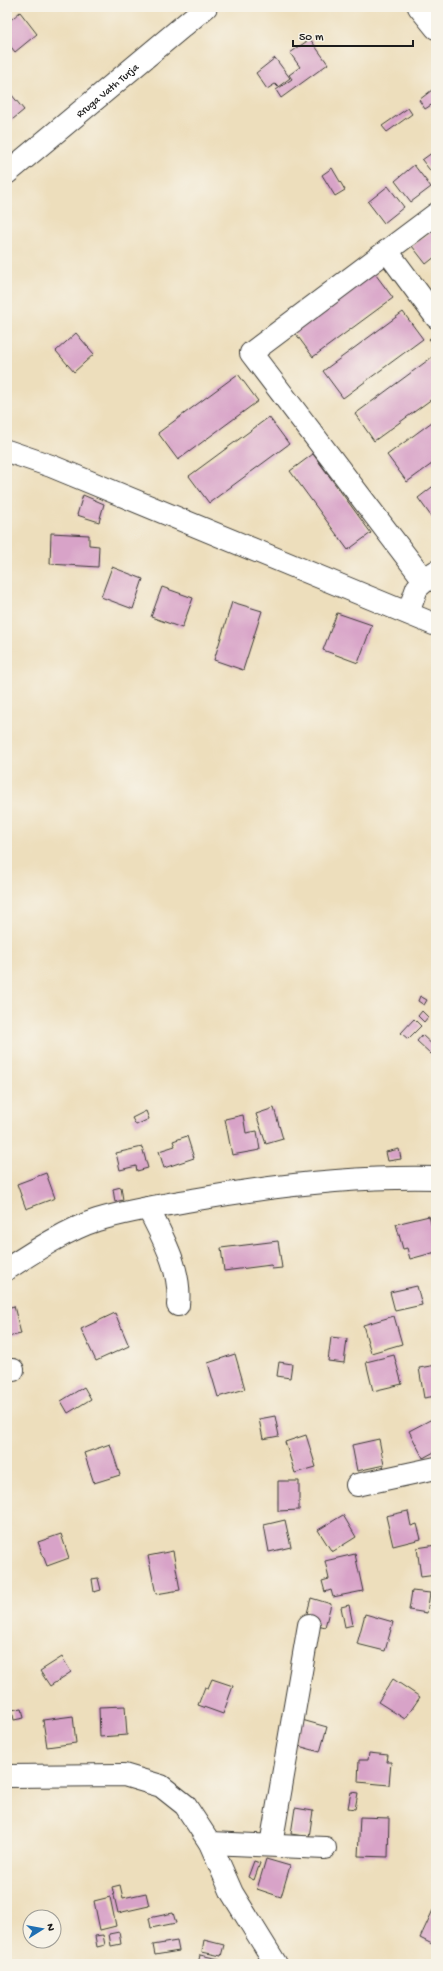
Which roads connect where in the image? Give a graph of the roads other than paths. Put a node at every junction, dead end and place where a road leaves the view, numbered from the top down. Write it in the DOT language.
graph roads {
  1 [pos="206,7"];
  2 [pos="419,7"];
  3 [pos="436,28"];
  4 [pos="7,173"];
  5 [pos="436,214"];
  6 [pos="387,251"];
  7 [pos="436,317"];
  8 [pos="7,451"];
  9 [pos="430,576"];
  10 [pos="408,613"];
  11 [pos="436,625"];
  12 [pos="436,1178"];
  13 [pos="148,1208"];
  14 [pos="7,1269"];
  15 [pos="178,1305"];
  16 [pos="436,1468"];
  17 [pos="357,1485"];
  18 [pos="309,1625"];
  19 [pos="7,1776"];
  20 [pos="210,1843"];
  21 [pos="271,1846"];
  22 [pos="325,1848"];
  23 [pos="276,1964"];
  1 -- 4 [label="street, Rruga Vath Turja"];
  2 -- 3 [label="street"];
  5 -- 6 [label="street"];
  6 -- 7 [label="street"];
  6 -- 9 [label="street"];
  8 -- 10 [label="street"];
  9 -- 10 [label="street"];
  10 -- 11 [label="street"];
  12 -- 13 [label="street"];
  13 -- 14 [label="street"];
  13 -- 15 [label="street"];
  16 -- 17 [label="street"];
  18 -- 21 [label="street"];
  19 -- 20 [label="street"];
  20 -- 21 [label="street"];
  20 -- 23 [label="street"];
  21 -- 22 [label="street"];
}
